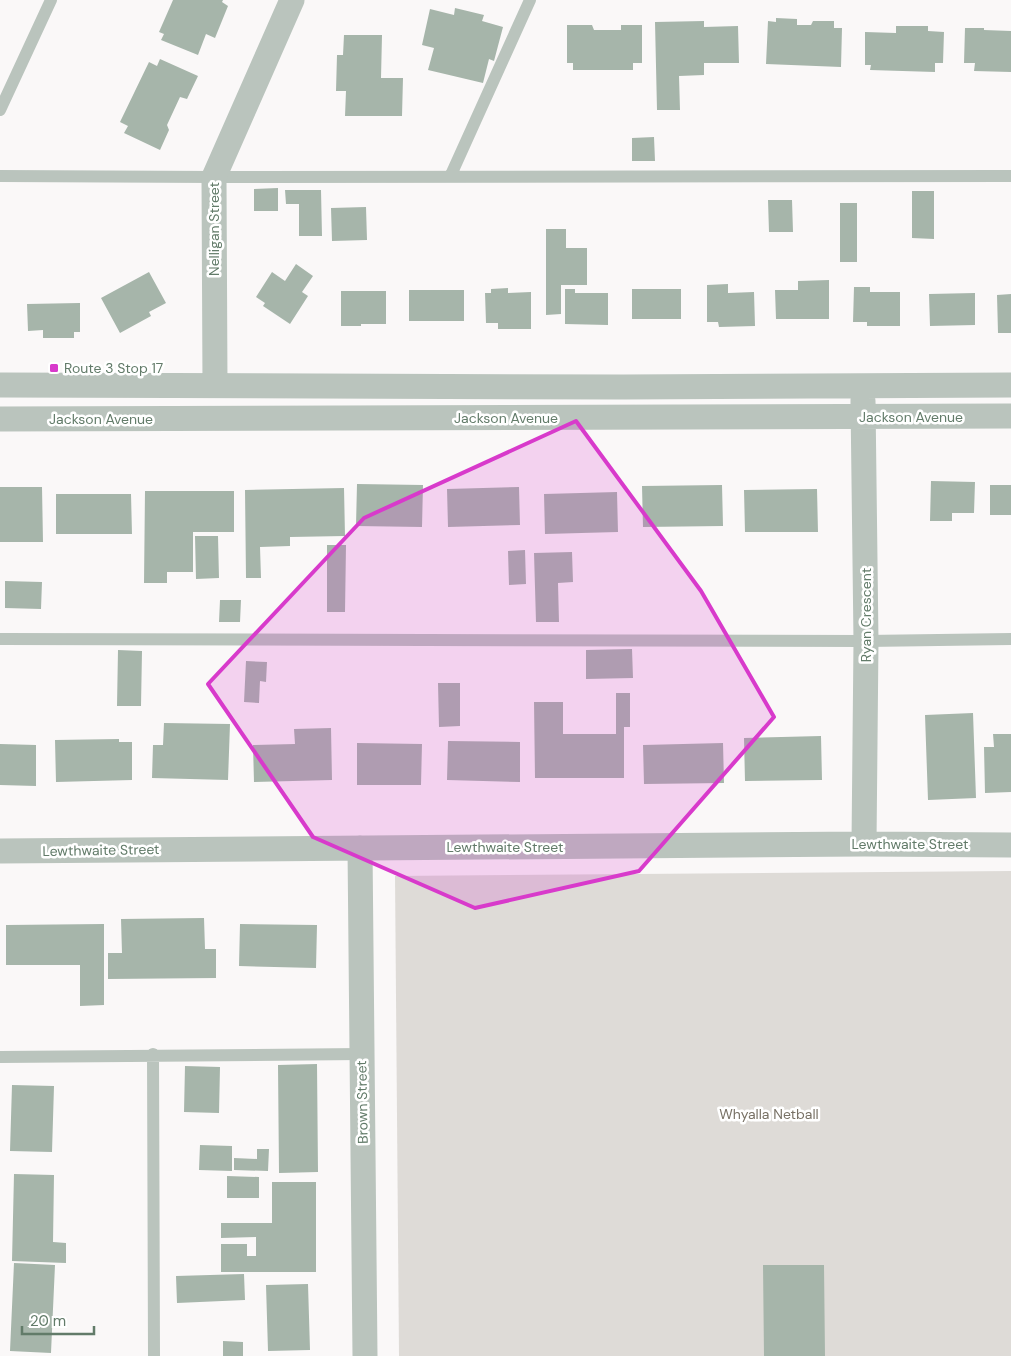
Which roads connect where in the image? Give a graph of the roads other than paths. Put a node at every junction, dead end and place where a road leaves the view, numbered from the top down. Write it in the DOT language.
graph roads {
  1 [pos="51,0"];
  2 [pos="292,0"];
  3 [pos="530,0"];
  4 [pos="0,110"];
  5 [pos="0,176"];
  6 [pos="1011,176"];
  7 [pos="214,178"];
  8 [pos="450,178"];
  9 [pos="215,385"];
  10 [pos="1011,385"];
  11 [pos="0,386"];
  12 [pos="863,386"];
  13 [pos="1011,416"];
  14 [pos="864,417"];
  15 [pos="0,419"];
  16 [pos="0,638"];
  17 [pos="1011,639"];
  18 [pos="866,641"];
  19 [pos="864,844"];
  20 [pos="1011,845"];
  21 [pos="360,848"];
  22 [pos="0,851"];
  23 [pos="153,1054"];
  24 [pos="362,1054"];
  25 [pos="0,1056"];
  26 [pos="154,1356"];
  27 [pos="365,1356"];
  1 -- 4 [label="lane"];
  2 -- 7 [label="street, Nelligan Street"];
  3 -- 8 [label="lane"];
  5 -- 7 [label="lane"];
  6 -- 8 [label="lane"];
  7 -- 8 [label="lane"];
  7 -- 9 [label="street, Nelligan Street"];
  9 -- 11 [label="street"];
  9 -- 12 [label="street"];
  10 -- 12 [label="street"];
  12 -- 14 [label="street, Ryan Crescent"];
  13 -- 14 [label="street, Jackson Avenue"];
  14 -- 15 [label="street, Jackson Avenue"];
  14 -- 18 [label="street, Ryan Crescent"];
  16 -- 18 [label="lane"];
  17 -- 18 [label="lane"];
  18 -- 19 [label="street, Ryan Crescent"];
  19 -- 20 [label="street, Lewthwaite Street"];
  19 -- 21 [label="street, Lewthwaite Street"];
  21 -- 22 [label="street, Lewthwaite Street"];
  21 -- 24 [label="street, Brown Street"];
  23 -- 24 [label="lane"];
  23 -- 25 [label="lane"];
  23 -- 26 [label="lane"];
  24 -- 27 [label="street, Brown Street"];
}
